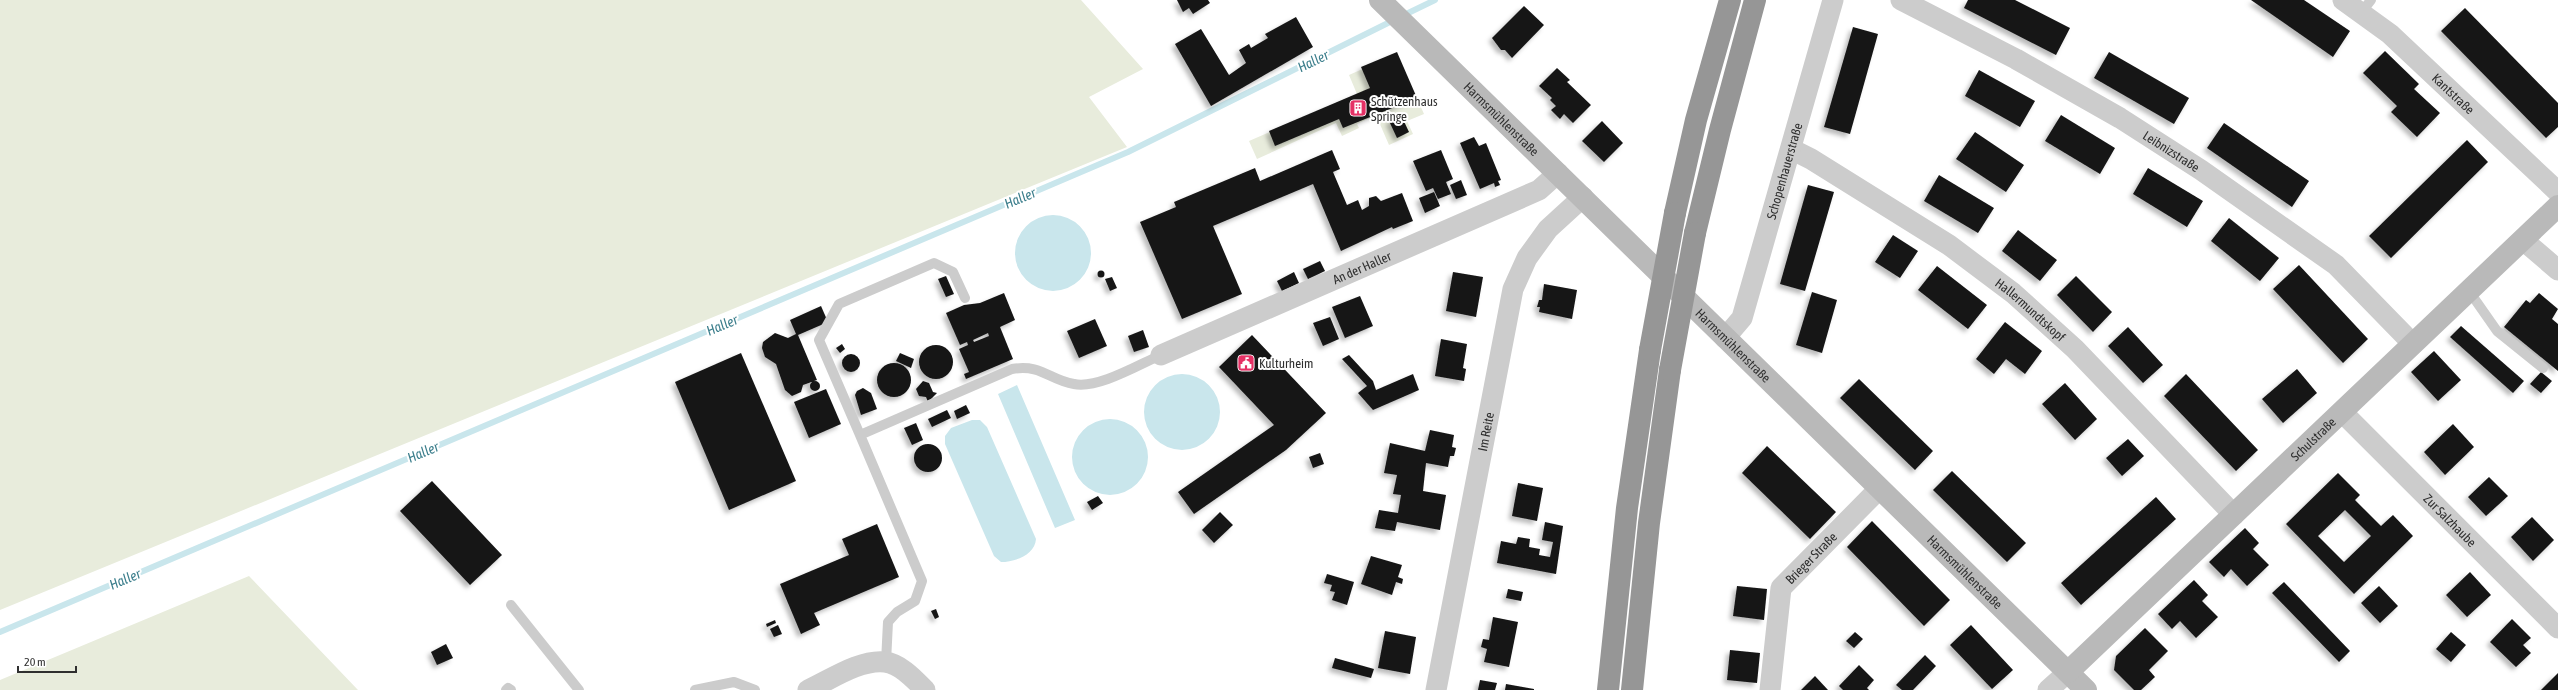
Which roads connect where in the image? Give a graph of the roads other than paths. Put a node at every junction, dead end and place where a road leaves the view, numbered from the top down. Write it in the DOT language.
graph roads {
  1 [pos="1730,0"];
  2 [pos="1755,0"];
  3 [pos="1833,0"];
  4 [pos="1901,0"];
  5 [pos="2344,0"];
  6 [pos="1381,2"];
  7 [pos="2366,6"];
  8 [pos="1791,149"];
  9 [pos="1558,173"];
  10 [pos="2558,192"];
  11 [pos="1583,197"];
  12 [pos="2558,206"];
  13 [pos="2523,240"];
  14 [pos="2558,270"];
  15 [pos="2469,291"];
  16 [pos="965,298"];
  17 [pos="1725,338"];
  18 [pos="2413,344"];
  19 [pos="1161,355"];
  20 [pos="2543,368"];
  21 [pos="2342,412"];
  22 [pos="860,435"];
  23 [pos="1880,489"];
  24 [pos="2234,514"];
  25 [pos="510,605"];
  26 [pos="2558,628"];
  27 [pos="886,662"];
  28 [pos="2068,672"];
  29 [pos="506,690"];
  30 [pos="511,690"];
  31 [pos="579,690"];
  32 [pos="695,690"];
  33 [pos="755,690"];
  34 [pos="808,690"];
  35 [pos="925,690"];
  36 [pos="1436,690"];
  37 [pos="1608,690"];
  38 [pos="1632,690"];
  39 [pos="1770,690"];
  40 [pos="2048,690"];
  41 [pos="2086,690"];
  1 -- 37 [label="highway, bridge"];
  2 -- 38 [label="highway, bridge"];
  3 -- 8 [label="street, Schopenhauerstraße"];
  4 -- 18 [label="street, Leibnizstraße"];
  5 -- 7 [label="street, Kantstraße"];
  6 -- 9 [label="street, Harmsmühlenstraße"];
  7 -- 10 [label="street, Kantstraße"];
  8 -- 17 [label="street, Schopenhauerstraße"];
  8 -- 24 [label="street, Hallermundtskopf"];
  9 -- 11 [label="street, Harmsmühlenstraße"];
  9 -- 19 [label="street, An der Haller"];
  11 -- 17 [label="street, Harmsmühlenstraße"];
  11 -- 36 [label="street, Im Reite"];
  12 -- 13 [label="street, Schulstraße"];
  13 -- 14 [label="street"];
  13 -- 15 [label="street, Schulstraße"];
  15 -- 18 [label="street, Schulstraße"];
  15 -- 20 [label="lane"];
  16 -- 22 [label="lane"];
  17 -- 23 [label="street, Harmsmühlenstraße"];
  18 -- 21 [label="street, Schulstraße"];
  19 -- 22 [label="lane"];
  21 -- 24 [label="street, Schulstraße"];
  21 -- 26 [label="street, Zur Salzhaube"];
  22 -- 27 [label="lane"];
  23 -- 28 [label="street, Harmsmühlenstraße"];
  23 -- 39 [label="street, Brieger Straße"];
  24 -- 28 [label="street, Schulstraße"];
  25 -- 31 [label="lane"];
  27 -- 34 [label="street"];
  27 -- 35 [label="street"];
  28 -- 40 [label="street"];
  28 -- 41 [label="street, Harmsmühlenstraße"];
  29 -- 30 [label="lane"];
  32 -- 33 [label="lane"];
}
